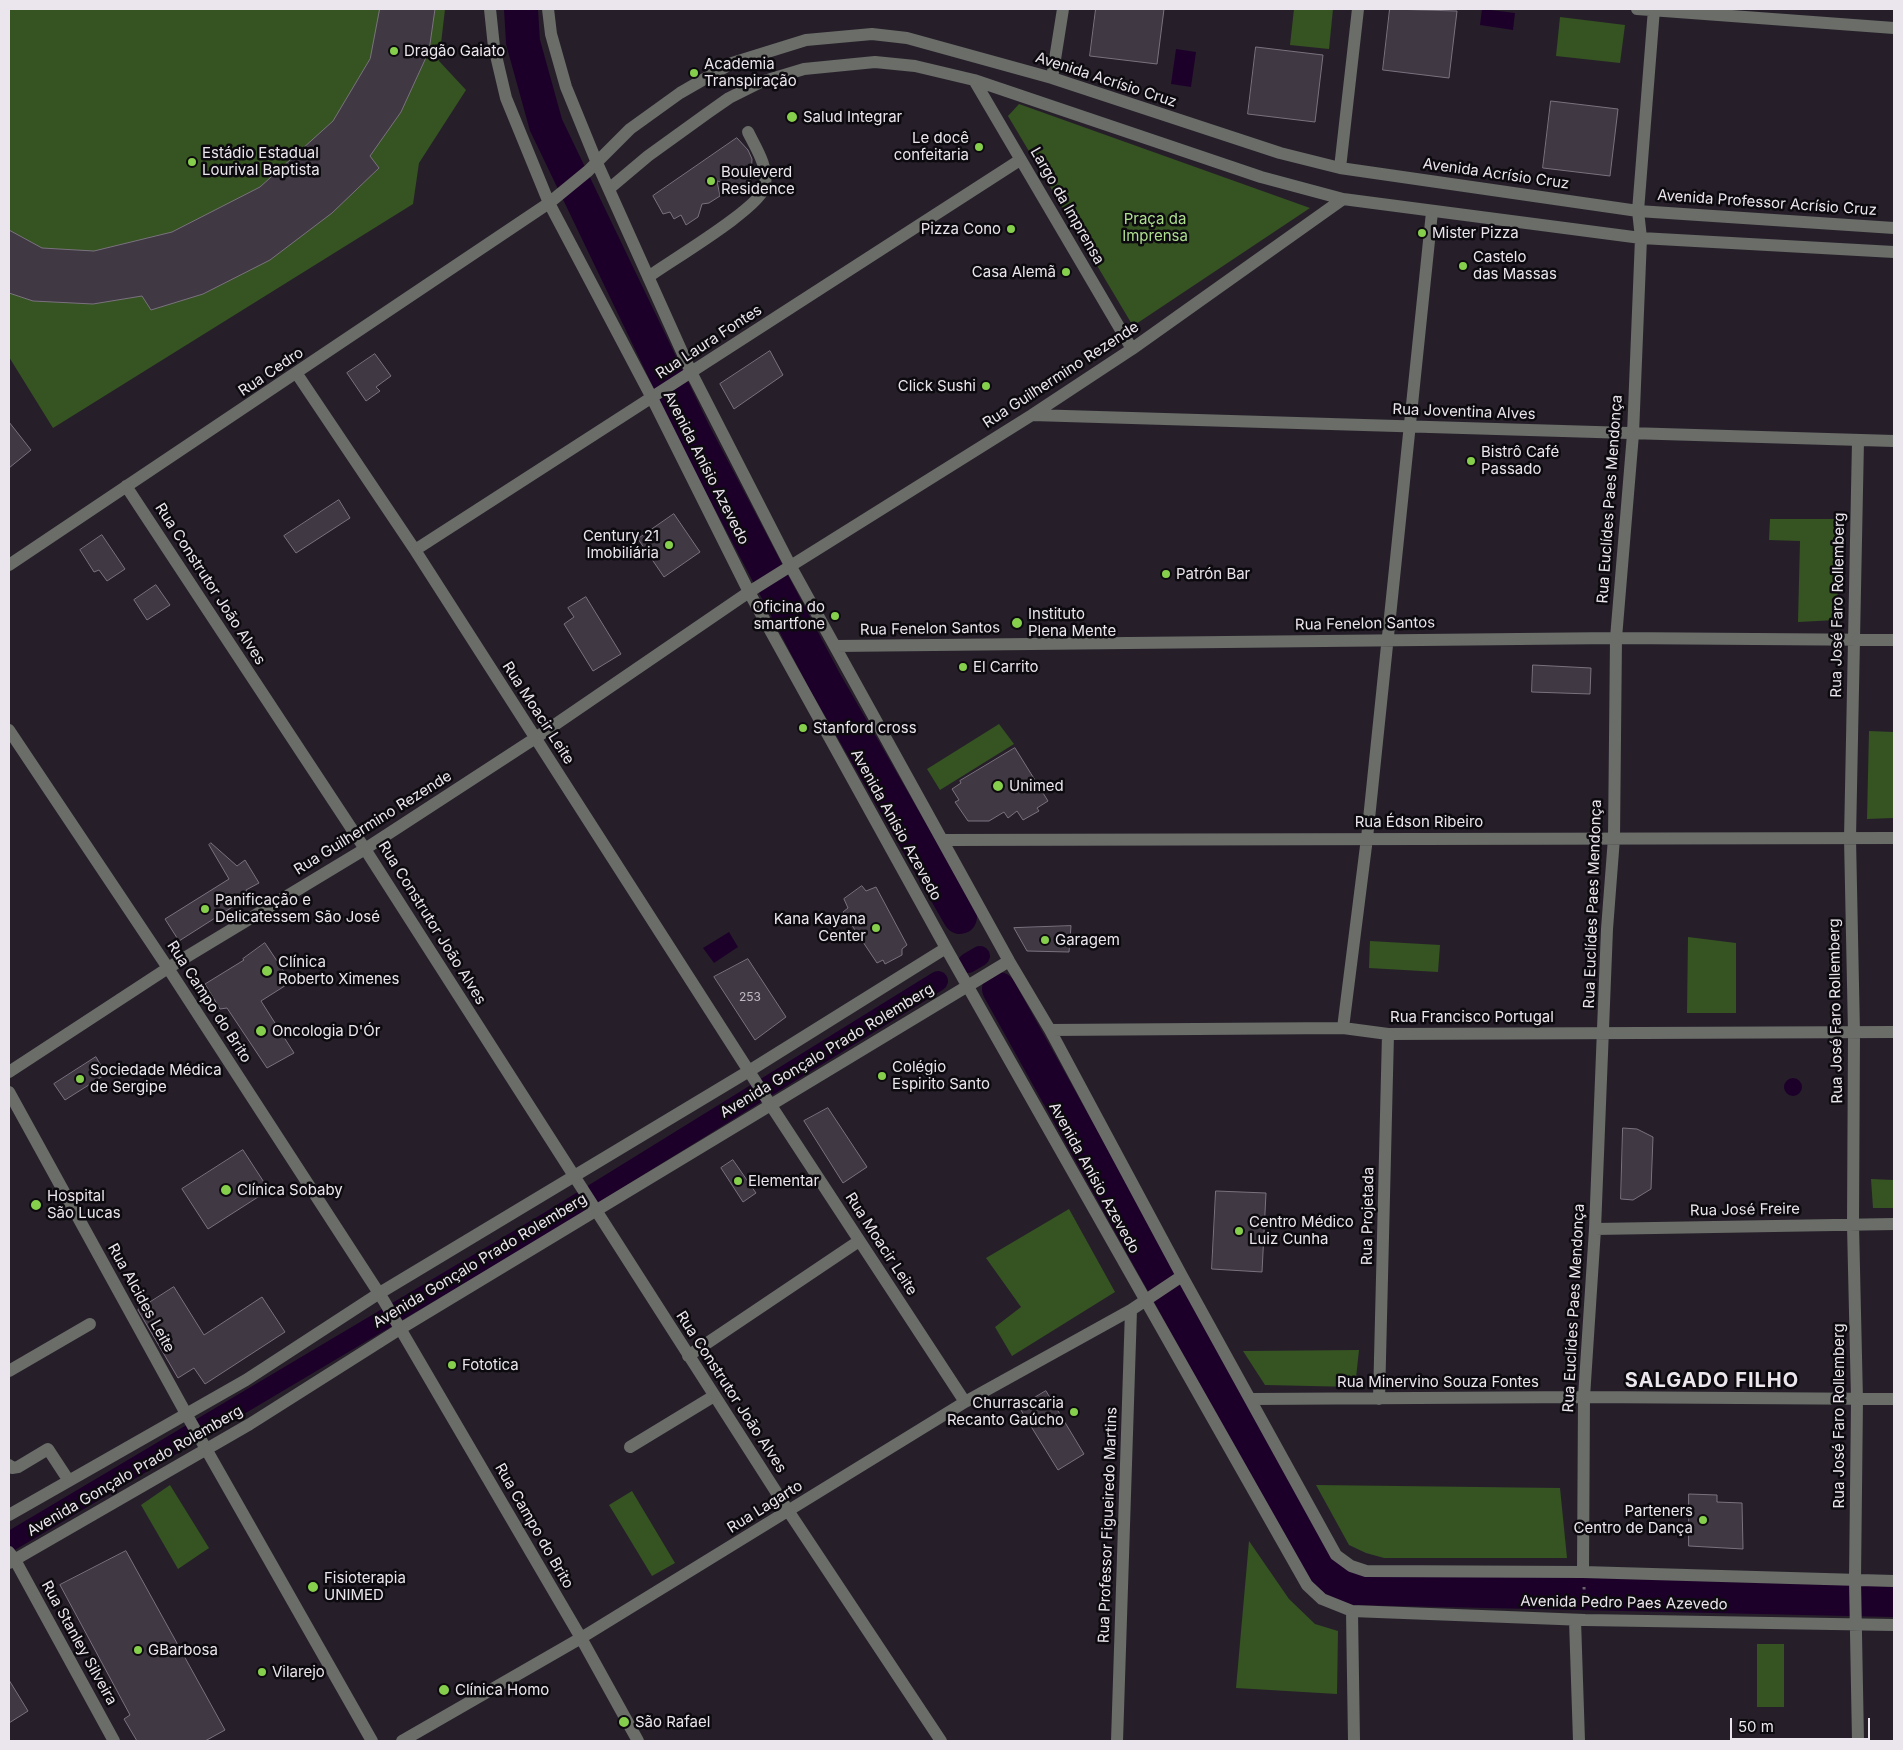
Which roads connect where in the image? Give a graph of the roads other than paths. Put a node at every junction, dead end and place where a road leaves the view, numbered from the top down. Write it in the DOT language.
graph roads {
  1 [pos="490,9"];
  2 [pos="548,9"];
  3 [pos="1063,9"];
  4 [pos="1358,9"];
  5 [pos="1637,9"];
  6 [pos="1654,10"];
  7 [pos="1894,28"];
  8 [pos="1052,78"];
  9 [pos="974,80"];
  10 [pos="748,132"];
  11 [pos="1020,160"];
  12 [pos="592,167"];
  13 [pos="1340,168"];
  14 [pos="610,188"];
  15 [pos="560,194"];
  16 [pos="1342,199"];
  17 [pos="549,203"];
  18 [pos="1638,210"];
  19 [pos="1432,212"];
  20 [pos="1894,228"];
  21 [pos="1641,238"];
  22 [pos="1894,252"];
  23 [pos="648,277"];
  24 [pos="1132,349"];
  25 [pos="297,374"];
  26 [pos="686,376"];
  27 [pos="656,395"];
  28 [pos="1032,414"];
  29 [pos="1409,427"];
  30 [pos="1633,434"];
  31 [pos="1858,441"];
  32 [pos="1894,441"];
  33 [pos="126,486"];
  34 [pos="415,550"];
  35 [pos="9,565"];
  36 [pos="785,570"];
  37 [pos="752,590"];
  38 [pos="1616,638"];
  39 [pos="1854,639"];
  40 [pos="1386,640"];
  41 [pos="1894,640"];
  42 [pos="836,646"];
  43 [pos="9,730"];
  44 [pos="534,739"];
  45 [pos="1367,838"];
  46 [pos="1614,838"];
  47 [pos="1850,838"];
  48 [pos="1894,838"];
  49 [pos="944,840"];
  50 [pos="365,848"];
  51 [pos="946,948"];
  52 [pos="1009,961"];
  53 [pos="168,968"];
  54 [pos="968,986"];
  55 [pos="1343,1028"];
  56 [pos="1050,1030"];
  57 [pos="1894,1032"];
  58 [pos="1854,1033"];
  59 [pos="1388,1034"];
  60 [pos="1604,1034"];
  61 [pos="9,1072"];
  62 [pos="752,1075"];
  63 [pos="9,1092"];
  64 [pos="767,1100"];
  65 [pos="573,1176"];
  66 [pos="593,1207"];
  67 [pos="1894,1224"];
  68 [pos="1853,1225"];
  69 [pos="1595,1229"];
  70 [pos="859,1241"];
  71 [pos="1177,1279"];
  72 [pos="381,1298"];
  73 [pos="1144,1300"];
  74 [pos="1131,1310"];
  75 [pos="90,1324"];
  76 [pos="398,1326"];
  77 [pos="688,1356"];
  78 [pos="9,1371"];
  79 [pos="714,1396"];
  80 [pos="1584,1397"];
  81 [pos="1252,1399"];
  82 [pos="1379,1399"];
  83 [pos="1857,1400"];
  84 [pos="1894,1400"];
  85 [pos="965,1402"];
  86 [pos="188,1417"];
  87 [pos="205,1445"];
  88 [pos="630,1447"];
  89 [pos="9,1465"];
  90 [pos="69,1481"];
  91 [pos="789,1512"];
  92 [pos="9,1515"];
  93 [pos="11,1557"];
  94 [pos="1366,1571"];
  95 [pos="1584,1577"];
  96 [pos="1894,1581"];
  97 [pos="1855,1587"];
  98 [pos="1352,1611"];
  99 [pos="1856,1618"];
  100 [pos="1575,1620"];
  101 [pos="1894,1624"];
  102 [pos="581,1638"];
  103 [pos="114,1741"];
  104 [pos="372,1741"];
  105 [pos="402,1741"];
  106 [pos="638,1741"];
  107 [pos="941,1741"];
  108 [pos="1118,1741"];
  109 [pos="1354,1741"];
  110 [pos="1579,1741"];
  111 [pos="1858,1741"];
  1 -- 17 [label="street, Avenida Anísio Azevedo"];
  2 -- 12 [label="street, Avenida Anísio Azevedo"];
  3 -- 8 [label="street"];
  4 -- 13 [label="street"];
  5 -- 6 [label="street"];
  6 -- 7 [label="street"];
  6 -- 18 [label="street, Rua Euclídes Paes Mendonça"];
  8 -- 12 [label="street, Avenida Acrísio Cruz"];
  8 -- 13 [label="street, Avenida Acrísio Cruz"];
  9 -- 11 [label="street, Largo da Imprensa"];
  9 -- 14 [label="street"];
  9 -- 16 [label="street"];
  10 -- 23 [label="street"];
  11 -- 24 [label="street, Largo da Imprensa"];
  11 -- 26 [label="street, Rua Laura Fontes"];
  12 -- 14 [label="street, Avenida Anísio Azevedo"];
  12 -- 15 [label="street, Avenida Acrísio Cruz"];
  13 -- 18 [label="street, Avenida Acrísio Cruz"];
  14 -- 23 [label="street, Avenida Anísio Azevedo"];
  15 -- 17 [label="street, Rua Cedro"];
  16 -- 19 [label="street"];
  16 -- 24 [label="street, Rua Guilhermino Rezende"];
  17 -- 25 [label="street, Rua Cedro"];
  17 -- 27 [label="street, Avenida Anísio Azevedo"];
  18 -- 20 [label="street, Avenida Professor Acrísio Cruz"];
  18 -- 21 [label="street, Rua Euclídes Paes Mendonça"];
  19 -- 21 [label="street"];
  19 -- 29 [label="street"];
  21 -- 22 [label="street"];
  21 -- 30 [label="street, Rua Euclídes Paes Mendonça"];
  23 -- 26 [label="street, Avenida Anísio Azevedo"];
  24 -- 28 [label="street, Rua Guilhermino Rezende"];
  25 -- 33 [label="street, Rua Cedro"];
  25 -- 34 [label="street, Rua Moacir Leite"];
  26 -- 27 [label="street, Rua Laura Fontes"];
  26 -- 36 [label="street, Avenida Anísio Azevedo"];
  27 -- 34 [label="street, Rua Laura Fontes"];
  27 -- 37 [label="street, Avenida Anísio Azevedo"];
  28 -- 29 [label="street, Rua Joventina Alves"];
  28 -- 36 [label="street, Rua Guilhermino Rezende"];
  29 -- 30 [label="street, Rua Joventina Alves"];
  29 -- 40 [label="street"];
  30 -- 31 [label="street, Rua Joventina Alves"];
  30 -- 38 [label="street, Rua Euclídes Paes Mendonça"];
  31 -- 32 [label="street, Rua Joventina Alves"];
  31 -- 39 [label="street, Rua José Faro Rollemberg"];
  33 -- 35 [label="street, Rua Cedro"];
  33 -- 50 [label="street, Rua Construtor João Alves"];
  34 -- 44 [label="street, Rua Moacir Leite"];
  36 -- 37 [label="street, Rua Guilhermino Rezende"];
  36 -- 42 [label="street, Avenida Anísio Azevedo"];
  37 -- 44 [label="street, Rua Guilhermino Rezende"];
  37 -- 51 [label="street, Avenida Anísio Azevedo"];
  38 -- 39 [label="street, Rua Fenelon Santos"];
  38 -- 40 [label="street, Rua Fenelon Santos"];
  38 -- 46 [label="street, Rua Euclídes Paes Mendonça"];
  39 -- 41 [label="street, Rua Fenelon Santos"];
  39 -- 47 [label="street, Rua José Faro Rollemberg"];
  40 -- 42 [label="street, Rua Fenelon Santos"];
  40 -- 45 [label="street"];
  42 -- 49 [label="street, Avenida Anísio Azevedo"];
  43 -- 53 [label="street, Rua Campo do Brito"];
  44 -- 50 [label="street, Rua Guilhermino Rezende"];
  44 -- 62 [label="street, Rua Moacir Leite"];
  45 -- 46 [label="street, Rua Édson Ribeiro"];
  45 -- 49 [label="street, Rua Édson Ribeiro"];
  45 -- 55 [label="street"];
  46 -- 47 [label="street, Rua Édson Ribeiro"];
  46 -- 60 [label="street, Rua Euclídes Paes Mendonça"];
  47 -- 48 [label="street, Rua Édson Ribeiro"];
  47 -- 58 [label="street, Rua José Faro Rollemberg"];
  49 -- 52 [label="street, Avenida Anísio Azevedo"];
  50 -- 53 [label="street, Rua Guilhermino Rezende"];
  50 -- 65 [label="street, Rua Construtor João Alves"];
  51 -- 54 [label="street, Avenida Anísio Azevedo"];
  51 -- 62 [label="street, Avenida Gonçalo Prado Rolemberg"];
  52 -- 54 [label="street, Avenida Gonçalo Prado Rolemberg"];
  52 -- 56 [label="street, Avenida Anísio Azevedo"];
  53 -- 61 [label="street, Rua Guilhermino Rezende"];
  53 -- 72 [label="street, Rua Campo do Brito"];
  54 -- 64 [label="street, Avenida Gonçalo Prado Rolemberg"];
  54 -- 73 [label="street, Avenida Anísio Azevedo"];
  55 -- 56 [label="street, Rua Francisco Portugal"];
  55 -- 59 [label="street, Rua Francisco Portugal"];
  56 -- 71 [label="street, Avenida Anísio Azevedo"];
  57 -- 58 [label="street, Rua Francisco Portugal"];
  58 -- 60 [label="street, Rua Francisco Portugal"];
  58 -- 68 [label="street, Rua José Faro Rollemberg"];
  59 -- 60 [label="street, Rua Francisco Portugal"];
  59 -- 82 [label="street, Rua Projetada"];
  60 -- 69 [label="street, Rua Euclídes Paes Mendonça"];
  62 -- 64 [label="street, Rua Moacir Leite"];
  62 -- 65 [label="street, Avenida Gonçalo Prado Rolemberg"];
  63 -- 86 [label="street, Rua Alcides Leite"];
  64 -- 66 [label="street, Avenida Gonçalo Prado Rolemberg"];
  64 -- 70 [label="street, Rua Moacir Leite"];
  65 -- 66 [label="street, Rua Construtor João Alves"];
  65 -- 72 [label="street, Avenida Gonçalo Prado Rolemberg"];
  66 -- 76 [label="street, Avenida Gonçalo Prado Rolemberg"];
  66 -- 77 [label="street, Rua Construtor João Alves"];
  67 -- 68 [label="street, Rua José Freire"];
  68 -- 69 [label="street, Rua José Freire"];
  68 -- 83 [label="street, Rua José Faro Rollemberg"];
  69 -- 80 [label="street, Rua Euclídes Paes Mendonça"];
  70 -- 77 [label="street"];
  70 -- 85 [label="street, Rua Moacir Leite"];
  71 -- 73 [label="street, Rua Lagarto"];
  71 -- 81 [label="street, Avenida Anísio Azevedo"];
  72 -- 76 [label="street, Rua Campo do Brito"];
  72 -- 86 [label="street, Avenida Gonçalo Prado Rolemberg"];
  73 -- 74 [label="street, Rua Lagarto"];
  73 -- 98 [label="street, Avenida Anísio Azevedo"];
  74 -- 85 [label="street, Rua Lagarto"];
  74 -- 108 [label="street, Rua Professor Figueiredo Martins"];
  75 -- 78 [label="street"];
  76 -- 87 [label="street, Avenida Gonçalo Prado Rolemberg"];
  76 -- 102 [label="street, Rua Campo do Brito"];
  77 -- 79 [label="street, Rua Construtor João Alves"];
  79 -- 88 [label="street"];
  79 -- 91 [label="street, Rua Construtor João Alves"];
  80 -- 82 [label="street, Rua Minervino Souza Fontes"];
  80 -- 83 [label="street, Rua Minervino Souza Fontes"];
  80 -- 95 [label="street, Rua Euclídes Paes Mendonça"];
  81 -- 82 [label="street, Rua Minervino Souza Fontes"];
  81 -- 94 [label="street, Avenida Anísio Azevedo"];
  83 -- 84 [label="street, Rua Minervino Souza Fontes"];
  83 -- 97 [label="street, Rua José Faro Rollemberg"];
  85 -- 91 [label="street, Rua Lagarto"];
  86 -- 87 [label="street, Rua Alcides Leite"];
  86 -- 90 [label="street, Avenida Gonçalo Prado Rolemberg"];
  87 -- 93 [label="street, Avenida Gonçalo Prado Rolemberg"];
  87 -- 104 [label="street"];
  89 -- 90 [label="street"];
  90 -- 92 [label="street, Avenida Gonçalo Prado Rolemberg"];
  91 -- 102 [label="street, Rua Lagarto"];
  91 -- 107 [label="street, Rua Construtor João Alves"];
  93 -- 103 [label="street, Rua Stanley Silveira"];
  94 -- 95 [label="street, Avenida Pedro Paes Azevedo"];
  95 -- 97 [label="street, Avenida Pedro Paes Azevedo"];
  96 -- 97 [label="street, Avenida Pedro Paes Azevedo"];
  97 -- 99 [label="street, Rua José Faro Rollemberg"];
  98 -- 100 [label="street, Avenida Pedro Paes Azevedo"];
  98 -- 109 [label="street"];
  99 -- 100 [label="street, Avenida Pedro Paes Azevedo"];
  99 -- 101 [label="street, Avenida Pedro Paes Azevedo"];
  99 -- 111 [label="street"];
  100 -- 110 [label="street"];
  102 -- 105 [label="street, Rua Lagarto"];
  102 -- 106 [label="street, Rua Campo do Brito"];
}
